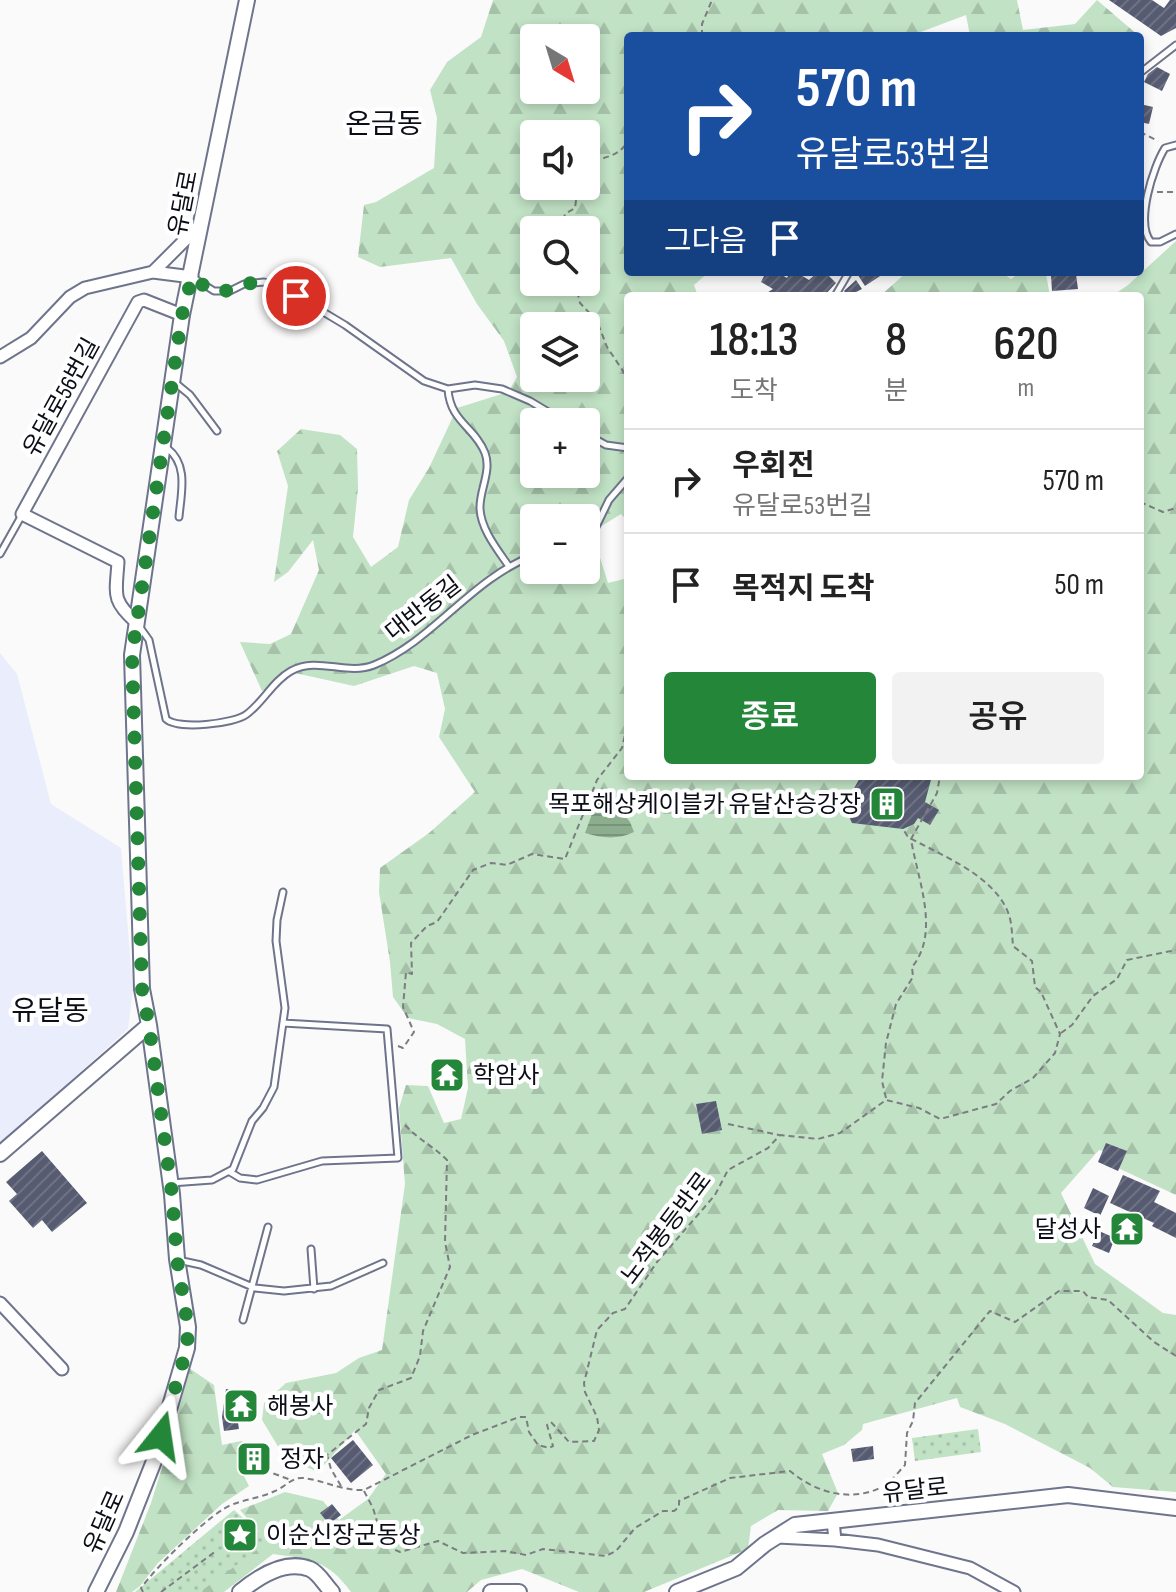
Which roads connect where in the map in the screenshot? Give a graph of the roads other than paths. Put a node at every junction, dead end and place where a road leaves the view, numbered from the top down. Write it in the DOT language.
graph roads {
  1 [pos="247,0"];
  2 [pos="1176,45"];
  3 [pos="1144,70"];
  4 [pos="1176,145"];
  5 [pos="200,225"];
  6 [pos="1176,234"];
  7 [pos="153,272"];
  8 [pos="192,277"];
  9 [pos="182,315"];
  10 [pos="0,357"];
  11 [pos="173,380"];
  12 [pos="448,389"];
  13 [pos="542,408"];
  14 [pos="217,431"];
  15 [pos="600,442"];
  16 [pos="163,445"];
  17 [pos="624,447"];
  18 [pos="624,483"];
  19 [pos="22,514"];
  20 [pos="179,517"];
  21 [pos="600,519"];
  22 [pos="0,554"];
  23 [pos="520,560"];
  24 [pos="508,565"];
  25 [pos="136,622"];
  26 [pos="283,892"];
  27 [pos="283,1023"];
  28 [pos="149,1025"];
  29 [pos="0,1154"];
  30 [pos="230,1172"];
  31 [pos="170,1183"];
  32 [pos="268,1227"];
  33 [pos="311,1249"];
  34 [pos="177,1259"];
  35 [pos="383,1263"];
  36 [pos="252,1286"];
  37 [pos="314,1289"];
  38 [pos="0,1303"];
  39 [pos="243,1320"];
  40 [pos="62,1369"];
  41 [pos="1176,1508"];
  42 [pos="833,1521"];
  43 [pos="778,1537"];
  44 [pos="835,1540"];
  45 [pos="96,1592"];
  46 [pos="240,1592"];
  47 [pos="332,1592"];
  48 [pos="491,1592"];
  49 [pos="519,1592"];
  50 [pos="677,1592"];
  51 [pos="1014,1592"];
  1 -- 5 [label="street, 유달로"];
  2 -- 3 [label="lane"];
  4 -- 6 [label="lane"];
  5 -- 7 [label="street"];
  5 -- 8 [label="street, 유달로"];
  7 -- 8 [label="street"];
  7 -- 10 [label="street"];
  8 -- 9 [label="street, 유달로"];
  8 -- 12 [label="lane"];
  9 -- 11 [label="street, 유달로"];
  9 -- 19 [label="street, 유달로56번길"];
  11 -- 14 [label="lane"];
  11 -- 16 [label="street, 유달로"];
  12 -- 13 [label="lane"];
  12 -- 24 [label="lane"];
  15 -- 17 [label="lane"];
  16 -- 20 [label="lane"];
  16 -- 25 [label="street, 유달로"];
  18 -- 21 [label="lane"];
  19 -- 22 [label="lane, 유달로56번길"];
  19 -- 25 [label="street"];
  23 -- 24 [label="lane, 대반동길"];
  24 -- 25 [label="lane, 대반동길"];
  25 -- 28 [label="street, 유달로"];
  26 -- 27 [label="lane"];
  27 -- 30 [label="lane"];
  27 -- 30 [label="lane"];
  28 -- 29 [label="street"];
  28 -- 31 [label="street, 유달로"];
  30 -- 31 [label="lane"];
  31 -- 34 [label="street, 유달로"];
  32 -- 36 [label="lane"];
  33 -- 37 [label="lane"];
  34 -- 36 [label="lane"];
  34 -- 45 [label="street, 유달로"];
  35 -- 37 [label="lane"];
  36 -- 37 [label="lane"];
  36 -- 39 [label="lane"];
  38 -- 40 [label="street"];
  41 -- 42 [label="street, 유달로"];
  42 -- 43 [label="street, 유달로"];
  42 -- 44 [label="street"];
  43 -- 44 [label="street"];
  43 -- 50 [label="street, 유달로"];
  44 -- 51 [label="street"];
  46 -- 47 [label="street"];
  48 -- 49 [label="street"];
}
